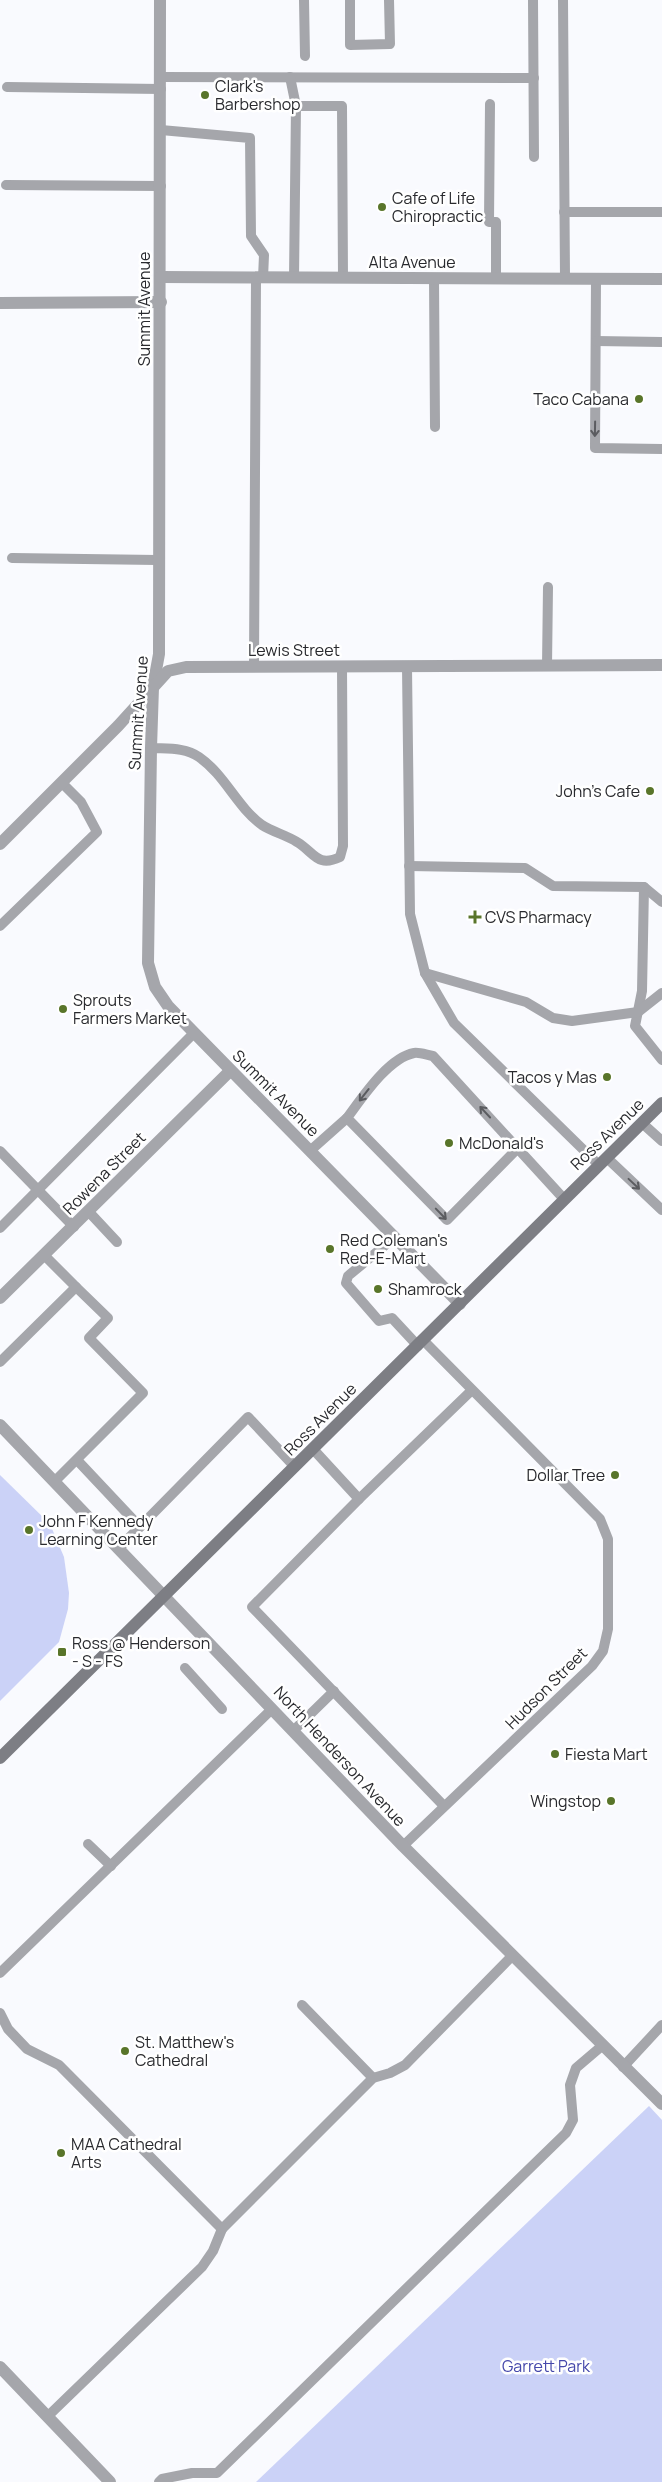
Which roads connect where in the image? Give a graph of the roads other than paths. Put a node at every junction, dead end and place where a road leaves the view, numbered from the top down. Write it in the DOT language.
graph roads {
  1 [pos="160,0"];
  2 [pos="304,0"];
  3 [pos="350,0"];
  4 [pos="388,0"];
  5 [pos="533,0"];
  6 [pos="563,0"];
  7 [pos="305,56"];
  8 [pos="290,77"];
  9 [pos="534,78"];
  10 [pos="160,83"];
  11 [pos="7,87"];
  12 [pos="490,104"];
  13 [pos="296,106"];
  14 [pos="161,130"];
  15 [pos="534,157"];
  16 [pos="6,185"];
  17 [pos="161,186"];
  18 [pos="564,212"];
  19 [pos="662,212"];
  20 [pos="161,277"];
  21 [pos="260,278"];
  22 [pos="294,278"];
  23 [pos="343,278"];
  24 [pos="434,278"];
  25 [pos="564,278"];
  26 [pos="496,279"];
  27 [pos="596,279"];
  28 [pos="662,279"];
  29 [pos="161,302"];
  30 [pos="0,303"];
  31 [pos="596,342"];
  32 [pos="662,342"];
  33 [pos="435,427"];
  34 [pos="662,449"];
  35 [pos="12,558"];
  36 [pos="158,560"];
  37 [pos="548,587"];
  38 [pos="662,665"];
  39 [pos="342,666"];
  40 [pos="547,666"];
  41 [pos="254,667"];
  42 [pos="408,667"];
  43 [pos="153,687"];
  44 [pos="151,748"];
  45 [pos="62,783"];
  46 [pos="0,844"];
  47 [pos="409,866"];
  48 [pos="644,887"];
  49 [pos="662,902"];
  50 [pos="0,926"];
  51 [pos="425,972"];
  52 [pos="662,993"];
  53 [pos="638,1012"];
  54 [pos="194,1033"];
  55 [pos="662,1060"];
  56 [pos="230,1071"];
  57 [pos="662,1103"];
  58 [pos="347,1118"];
  59 [pos="642,1123"];
  60 [pos="662,1141"];
  61 [pos="518,1148"];
  62 [pos="311,1150"];
  63 [pos="0,1151"];
  64 [pos="603,1162"];
  65 [pos="39,1190"];
  66 [pos="564,1199"];
  67 [pos="662,1210"];
  68 [pos="89,1212"];
  69 [pos="74,1227"];
  70 [pos="0,1228"];
  71 [pos="395,1237"];
  72 [pos="118,1242"];
  73 [pos="44,1255"];
  74 [pos="76,1287"];
  75 [pos="0,1298"];
  76 [pos="460,1304"];
  77 [pos="421,1343"];
  78 [pos="0,1362"];
  79 [pos="471,1391"];
  80 [pos="0,1426"];
  81 [pos="313,1449"];
  82 [pos="77,1460"];
  83 [pos="295,1467"];
  84 [pos="55,1482"];
  85 [pos="359,1499"];
  86 [pos="140,1526"];
  87 [pos="119,1548"];
  88 [pos="164,1596"];
  89 [pos="185,1668"];
  90 [pos="334,1691"];
  91 [pos="222,1708"];
  92 [pos="272,1708"];
  93 [pos="293,1731"];
  94 [pos="0,1758"];
  95 [pos="444,1806"];
  96 [pos="88,1844"];
  97 [pos="403,1846"];
  98 [pos="112,1866"];
  99 [pos="513,1955"];
  100 [pos="0,1973"];
  101 [pos="302,2005"];
  102 [pos="0,2013"];
  103 [pos="662,2025"];
  104 [pos="603,2045"];
  105 [pos="623,2067"];
  106 [pos="373,2078"];
  107 [pos="662,2104"];
  108 [pos="222,2229"];
  109 [pos="3,2374"];
  110 [pos="48,2416"];
  111 [pos="110,2482"];
  112 [pos="159,2482"];
  1 -- 10 [label="street, Summit Avenue"];
  2 -- 7 [label="lane"];
  3 -- 4 [label="lane"];
  5 -- 9 [label="lane"];
  6 -- 18 [label="lane"];
  8 -- 9 [label="lane"];
  8 -- 10 [label="lane"];
  8 -- 13 [label="lane"];
  9 -- 15 [label="lane"];
  10 -- 11 [label="lane"];
  10 -- 14 [label="street, Summit Avenue"];
  12 -- 26 [label="lane"];
  13 -- 22 [label="lane"];
  13 -- 23 [label="lane"];
  14 -- 17 [label="street, Summit Avenue"];
  14 -- 21 [label="lane"];
  16 -- 17 [label="lane"];
  17 -- 20 [label="street, Summit Avenue"];
  18 -- 19 [label="lane"];
  18 -- 25 [label="lane"];
  20 -- 21 [label="street, Alta Avenue"];
  20 -- 29 [label="street, Summit Avenue"];
  21 -- 22 [label="street, Alta Avenue"];
  21 -- 41 [label="lane"];
  22 -- 23 [label="street, Alta Avenue"];
  23 -- 24 [label="street, Alta Avenue"];
  24 -- 26 [label="street, Alta Avenue"];
  24 -- 33 [label="lane"];
  25 -- 26 [label="street, Alta Avenue"];
  25 -- 27 [label="street, Alta Avenue"];
  27 -- 28 [label="street, Alta Avenue"];
  27 -- 31 [label="lane"];
  29 -- 30 [label="street"];
  29 -- 36 [label="street, Summit Avenue"];
  31 -- 32 [label="lane"];
  31 -- 34 [label="lane, one-way"];
  35 -- 36 [label="lane"];
  36 -- 43 [label="street, Summit Avenue"];
  37 -- 40 [label="lane"];
  38 -- 40 [label="street, Lewis Street"];
  39 -- 41 [label="street, Lewis Street"];
  39 -- 42 [label="street, Lewis Street"];
  39 -- 44 [label="lane"];
  40 -- 42 [label="street, Lewis Street"];
  41 -- 43 [label="street, Lewis Street"];
  42 -- 47 [label="lane"];
  43 -- 44 [label="street, Summit Avenue"];
  43 -- 45 [label="street, Lewis Street"];
  44 -- 54 [label="street, Summit Avenue"];
  45 -- 46 [label="street, Lewis Street"];
  45 -- 50 [label="lane"];
  47 -- 48 [label="lane"];
  47 -- 51 [label="lane"];
  48 -- 49 [label="lane"];
  48 -- 53 [label="lane"];
  51 -- 53 [label="lane"];
  51 -- 64 [label="lane"];
  52 -- 53 [label="lane"];
  53 -- 55 [label="lane"];
  54 -- 56 [label="street, Summit Avenue"];
  54 -- 65 [label="lane"];
  56 -- 62 [label="street, Summit Avenue"];
  56 -- 68 [label="street, Rowena Street"];
  57 -- 59 [label="main road, Ross Avenue"];
  61 -- 58 [label="lane, one-way"];
  58 -- 61 [label="lane, one-way"];
  58 -- 62 [label="lane"];
  59 -- 60 [label="lane"];
  59 -- 64 [label="main road, Ross Avenue"];
  61 -- 66 [label="lane"];
  62 -- 71 [label="street, Summit Avenue"];
  63 -- 65 [label="lane"];
  64 -- 66 [label="main road, Ross Avenue"];
  64 -- 67 [label="lane, one-way"];
  65 -- 69 [label="lane"];
  65 -- 70 [label="lane"];
  66 -- 76 [label="main road, Ross Avenue"];
  68 -- 69 [label="street, Rowena Street"];
  68 -- 72 [label="lane"];
  69 -- 73 [label="street, Rowena Street"];
  71 -- 76 [label="street, Summit Avenue"];
  71 -- 77 [label="lane, Hudson Street"];
  73 -- 74 [label="lane"];
  73 -- 75 [label="street, Rowena Street"];
  74 -- 78 [label="lane"];
  74 -- 82 [label="lane"];
  76 -- 77 [label="main road, Ross Avenue"];
  77 -- 79 [label="lane, Hudson Street"];
  77 -- 81 [label="main road, Ross Avenue"];
  79 -- 85 [label="lane"];
  79 -- 95 [label="lane, Hudson Street"];
  80 -- 84 [label="street, North Henderson Avenue"];
  81 -- 83 [label="main road, Ross Avenue"];
  81 -- 85 [label="lane"];
  82 -- 84 [label="lane"];
  82 -- 86 [label="lane"];
  83 -- 86 [label="lane"];
  83 -- 88 [label="main road, Ross Avenue"];
  84 -- 87 [label="street, North Henderson Avenue"];
  85 -- 90 [label="lane"];
  86 -- 87 [label="lane"];
  87 -- 88 [label="street, North Henderson Avenue"];
  88 -- 92 [label="street, North Henderson Avenue"];
  88 -- 94 [label="main road, Ross Avenue"];
  89 -- 91 [label="lane"];
  90 -- 93 [label="lane"];
  90 -- 95 [label="lane"];
  92 -- 93 [label="street, North Henderson Avenue"];
  92 -- 98 [label="lane"];
  93 -- 97 [label="street, North Henderson Avenue"];
  95 -- 97 [label="lane, Hudson Street"];
  96 -- 98 [label="lane"];
  97 -- 99 [label="street, North Henderson Avenue"];
  98 -- 100 [label="lane"];
  99 -- 104 [label="street, North Henderson Avenue"];
  99 -- 106 [label="lane"];
  101 -- 106 [label="lane"];
  102 -- 108 [label="lane"];
  103 -- 105 [label="lane"];
  104 -- 105 [label="street, North Henderson Avenue"];
  104 -- 112 [label="lane"];
  105 -- 107 [label="street, North Henderson Avenue"];
  106 -- 108 [label="lane"];
  108 -- 110 [label="lane"];
  109 -- 110 [label="street"];
  110 -- 111 [label="street"];
}
